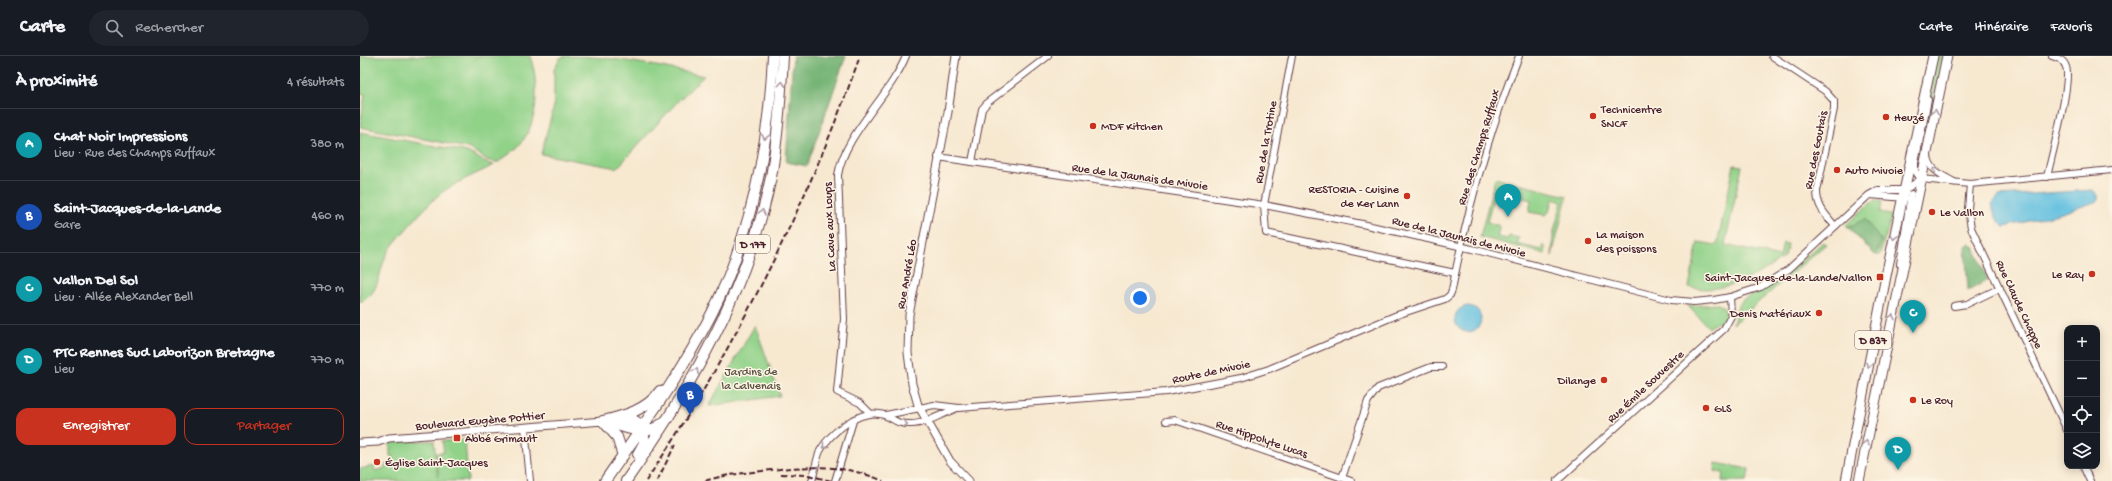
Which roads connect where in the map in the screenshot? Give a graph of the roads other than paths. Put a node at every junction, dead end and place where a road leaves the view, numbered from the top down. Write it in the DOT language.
graph roads {
  1 [pos="773,56"];
  2 [pos="783,56"];
  3 [pos="906,56"];
  4 [pos="956,56"];
  5 [pos="1048,56"];
  6 [pos="1292,56"];
  7 [pos="1519,56"];
  8 [pos="1772,56"];
  9 [pos="1933,56"];
  10 [pos="1947,56"];
  11 [pos="2052,56"];
  12 [pos="1930,70"];
  13 [pos="1927,150"];
  14 [pos="938,157"];
  15 [pos="972,162"];
  16 [pos="2112,170"];
  17 [pos="2047,177"];
  18 [pos="1921,179"];
  19 [pos="1955,182"];
  20 [pos="1970,184"];
  21 [pos="1909,193"];
  22 [pos="1264,205"];
  23 [pos="1835,226"];
  24 [pos="1461,246"];
  25 [pos="732,265"];
  26 [pos="1455,273"];
  27 [pos="2000,288"];
  28 [pos="1730,297"];
  29 [pos="1954,306"];
  30 [pos="1442,367"];
  31 [pos="920,408"];
  32 [pos="959,408"];
  33 [pos="870,413"];
  34 [pos="886,415"];
  35 [pos="670,417"];
  36 [pos="615,418"];
  37 [pos="603,421"];
  38 [pos="853,421"];
  39 [pos="1166,421"];
  40 [pos="926,422"];
  41 [pos="2064,424"];
  42 [pos="525,427"];
  43 [pos="642,430"];
  44 [pos="360,443"];
  45 [pos="623,456"];
  46 [pos="2084,469"];
  47 [pos="1342,478"];
  48 [pos="530,481"];
  49 [pos="606,481"];
  50 [pos="620,481"];
  51 [pos="626,481"];
  52 [pos="812,481"];
  53 [pos="835,481"];
  54 [pos="969,481"];
  55 [pos="1351,481"];
  56 [pos="1557,481"];
  57 [pos="1846,481"];
  58 [pos="1858,481"];
  59 [pos="2090,481"];
  1 -- 25 [label="highway, D 177, one-way"];
  35 -- 2 [label="highway, D 177, one-way"];
  3 -- 33 [label="street, La Cave aux Loups"];
  4 -- 14 [label="street, Rue André Léo"];
  5 -- 15 [label="street"];
  6 -- 22 [label="street, Rue de la Trotine"];
  7 -- 24 [label="street, Rue des Champs Ruffaux"];
  8 -- 23 [label="street, Rue des Goutais"];
  9 -- 12 [label="main road, D 837"];
  13 -- 10 [label="main road, D 837, one-way"];
  11 -- 17 [label="street"];
  12 -- 18 [label="street"];
  12 -- 21 [label="main road, D 837"];
  13 -- 18 [label="main road, D 837"];
  19 -- 13 [label="street, one-way"];
  14 -- 15 [label="street, Rue de la Jaunais de Mivoie"];
  14 -- 31 [label="street, Rue André Léo"];
  15 -- 22 [label="street, Rue de la Jaunais de Mivoie"];
  16 -- 17 [label="street"];
  17 -- 20 [label="street"];
  18 -- 19 [label="street"];
  18 -- 21 [label="main road, D 837"];
  18 -- 21 [label="street"];
  19 -- 20 [label="street"];
  20 -- 27 [label="street, Rue Claude Chappe"];
  21 -- 23 [label="street, Rue de la Jaunais de Mivoie"];
  21 -- 57 [label="main road, D 837, one-way"];
  58 -- 21 [label="main road, D 837, one-way"];
  22 -- 24 [label="street, Rue de la Jaunais de Mivoie"];
  22 -- 26 [label="street, Rue de la Trotine"];
  23 -- 28 [label="street, Rue de la Jaunais de Mivoie"];
  24 -- 26 [label="street, Route de Mivoie"];
  24 -- 28 [label="street, Rue de la Jaunais de Mivoie"];
  25 -- 36 [label="highway"];
  25 -- 43 [label="highway, D 177"];
  26 -- 32 [label="street, Route de Mivoie"];
  27 -- 29 [label="street"];
  27 -- 41 [label="street, Rue Claude Chappe"];
  28 -- 56 [label="street, Rue Émile Souvestre"];
  30 -- 47 [label="street"];
  31 -- 32 [label="street, Route de Mivoie"];
  31 -- 34 [label="street, Route de Mivoie"];
  31 -- 40 [label="street, Rue André Léo"];
  32 -- 40 [label="street, Route de Mivoie"];
  33 -- 34 [label="street"];
  33 -- 38 [label="street"];
  34 -- 40 [label="street, one-way"];
  35 -- 43 [label="highway"];
  35 -- 51 [label="highway"];
  36 -- 37 [label="highway"];
  36 -- 43 [label="highway"];
  37 -- 42 [label="street, Boulevard Eugène Pottier"];
  37 -- 43 [label="highway"];
  37 -- 45 [label="highway"];
  38 -- 52 [label="street, one-way"];
  38 -- 53 [label="street"];
  39 -- 47 [label="street, Rue Hippolyte Lucas"];
  40 -- 54 [label="street, Rue André Léo"];
  42 -- 44 [label="street, Boulevard Eugène Pottier"];
  42 -- 48 [label="street"];
  43 -- 45 [label="highway, D 177"];
  43 -- 50 [label="highway"];
  45 -- 49 [label="highway, D 177"];
  46 -- 59 [label="street"];
  47 -- 55 [label="street, Rue Hippolyte Lucas"];
}
